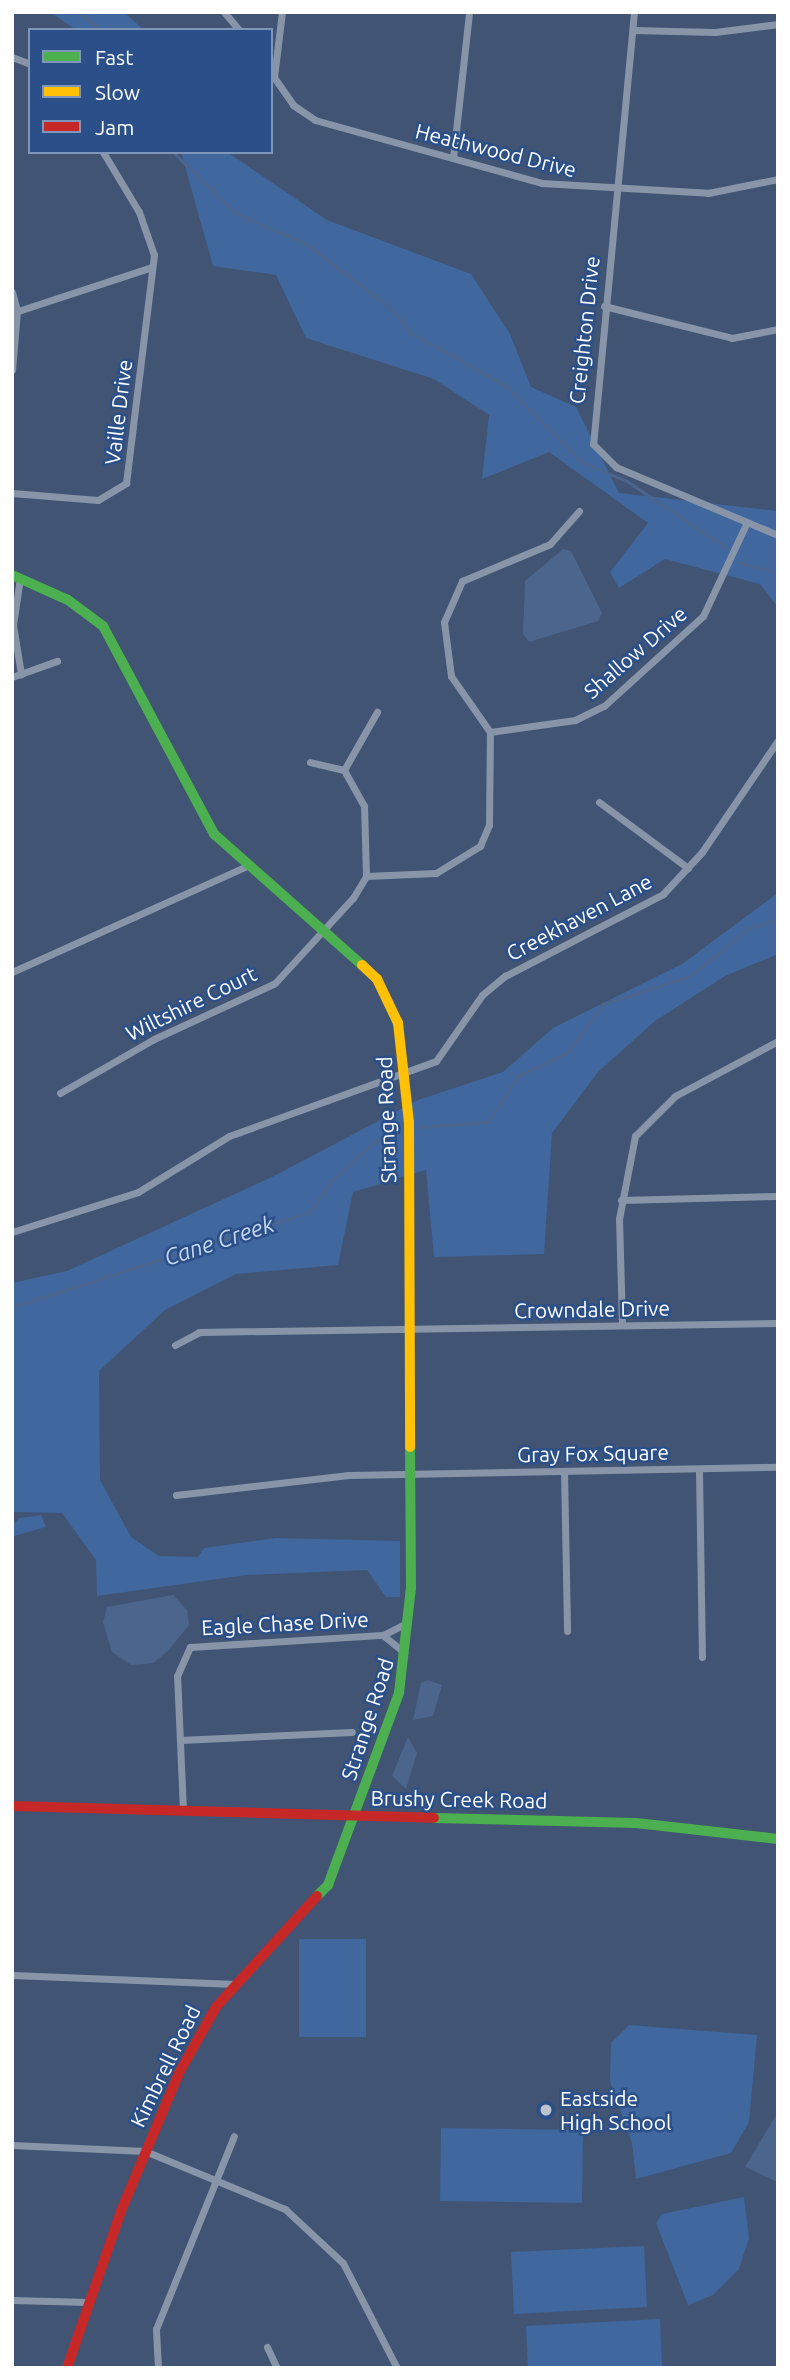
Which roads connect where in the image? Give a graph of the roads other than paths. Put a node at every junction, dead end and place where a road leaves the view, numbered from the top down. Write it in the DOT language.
graph roads {
  1 [pos="224,12"];
  2 [pos="282,12"];
  3 [pos="469,12"];
  4 [pos="635,12"];
  5 [pos="778,24"];
  6 [pos="237,28"];
  7 [pos="633,30"];
  8 [pos="275,36"];
  9 [pos="273,75"];
  10 [pos="104,154"];
  11 [pos="453,158"];
  12 [pos="778,179"];
  13 [pos="616,191"];
  14 [pos="152,267"];
  15 [pos="12,292"];
  16 [pos="604,306"];
  17 [pos="15,312"];
  18 [pos="778,328"];
  19 [pos="12,370"];
  20 [pos="12,493"];
  21 [pos="579,511"];
  22 [pos="746,524"];
  23 [pos="778,535"];
  24 [pos="16,576"];
  25 [pos="57,661"];
  26 [pos="16,676"];
  27 [pos="377,712"];
  28 [pos="490,732"];
  29 [pos="778,740"];
  30 [pos="310,762"];
  31 [pos="344,771"];
  32 [pos="598,802"];
  33 [pos="247,866"];
  34 [pos="688,868"];
  35 [pos="366,876"];
  36 [pos="325,930"];
  37 [pos="12,972"];
  38 [pos="778,1041"];
  39 [pos="406,1068"];
  40 [pos="60,1093"];
  41 [pos="778,1196"];
  42 [pos="621,1200"];
  43 [pos="12,1232"];
  44 [pos="778,1323"];
  45 [pos="622,1325"];
  46 [pos="407,1330"];
  47 [pos="175,1345"];
  48 [pos="778,1467"];
  49 [pos="699,1469"];
  50 [pos="564,1471"];
  51 [pos="410,1473"];
  52 [pos="176,1495"];
  53 [pos="410,1620"];
  54 [pos="567,1631"];
  55 [pos="383,1636"];
  56 [pos="407,1656"];
  57 [pos="702,1657"];
  58 [pos="352,1732"];
  59 [pos="180,1740"];
  60 [pos="12,1806"];
  61 [pos="183,1811"];
  62 [pos="355,1816"];
  63 [pos="778,1839"];
  64 [pos="12,1975"];
  65 [pos="236,1984"];
  66 [pos="234,2136"];
  67 [pos="12,2145"];
  68 [pos="145,2151"];
  69 [pos="216,2180"];
  70 [pos="12,2300"];
  71 [pos="89,2302"];
  72 [pos="267,2347"];
  73 [pos="67,2368"];
  74 [pos="158,2368"];
  75 [pos="277,2368"];
  76 [pos="397,2368"];
  1 -- 6 [label="street"];
  2 -- 8 [label="street"];
  3 -- 11 [label="street"];
  4 -- 7 [label="street, Creighton Drive"];
  5 -- 7 [label="street"];
  7 -- 13 [label="street, Creighton Drive"];
  8 -- 9 [label="street"];
  9 -- 11 [label="street, Heathwood Drive"];
  10 -- 14 [label="street"];
  11 -- 13 [label="street, Heathwood Drive"];
  12 -- 13 [label="street, Heathwood Drive"];
  13 -- 16 [label="street, Creighton Drive"];
  14 -- 17 [label="street"];
  14 -- 20 [label="street, Vaille Drive"];
  15 -- 17 [label="street"];
  16 -- 18 [label="street"];
  16 -- 22 [label="street, Creighton Drive"];
  17 -- 19 [label="street"];
  21 -- 28 [label="street"];
  22 -- 23 [label="street, Creighton Drive"];
  22 -- 28 [label="street, Shallow Drive"];
  24 -- 26 [label="street"];
  24 -- 33 [label="street, Strange Road"];
  25 -- 26 [label="street"];
  27 -- 31 [label="street"];
  28 -- 35 [label="street"];
  29 -- 34 [label="street, Creekhaven Lane"];
  30 -- 31 [label="street"];
  31 -- 35 [label="street"];
  32 -- 34 [label="street"];
  33 -- 36 [label="street, Strange Road"];
  33 -- 37 [label="street"];
  34 -- 39 [label="street, Creekhaven Lane"];
  35 -- 36 [label="street, Wiltshire Court"];
  36 -- 39 [label="street, Strange Road"];
  36 -- 40 [label="street, Wiltshire Court"];
  38 -- 42 [label="street"];
  39 -- 43 [label="street, Creekhaven Lane"];
  39 -- 46 [label="street, Strange Road"];
  41 -- 42 [label="street"];
  42 -- 45 [label="street"];
  44 -- 45 [label="street, Crowndale Drive"];
  45 -- 46 [label="street, Crowndale Drive"];
  46 -- 47 [label="street, Crowndale Drive"];
  46 -- 51 [label="street, Strange Road"];
  48 -- 49 [label="street, Gray Fox Square"];
  49 -- 50 [label="street, Gray Fox Square"];
  49 -- 57 [label="street"];
  50 -- 51 [label="street, Gray Fox Square"];
  50 -- 54 [label="street"];
  51 -- 52 [label="street, Gray Fox Square"];
  51 -- 53 [label="street, Strange Road"];
  53 -- 55 [label="street, Eagle Chase Drive"];
  53 -- 56 [label="street, Strange Road"];
  55 -- 56 [label="street, Eagle Chase Drive"];
  55 -- 59 [label="street, Eagle Chase Drive"];
  56 -- 62 [label="street, Strange Road"];
  58 -- 59 [label="street"];
  59 -- 61 [label="street, Eagle Chase Drive"];
  60 -- 61 [label="street, Brushy Creek Road"];
  61 -- 62 [label="street, Brushy Creek Road"];
  62 -- 63 [label="street, Brushy Creek Road"];
  62 -- 65 [label="street, Kimbrell Road"];
  64 -- 65 [label="street"];
  65 -- 68 [label="street, Kimbrell Road"];
  66 -- 69 [label="street"];
  67 -- 68 [label="street"];
  68 -- 69 [label="street"];
  68 -- 71 [label="street, Kimbrell Road"];
  69 -- 74 [label="street"];
  69 -- 76 [label="street"];
  70 -- 71 [label="street"];
  71 -- 73 [label="street, Kimbrell Road"];
  72 -- 75 [label="street"];
}
